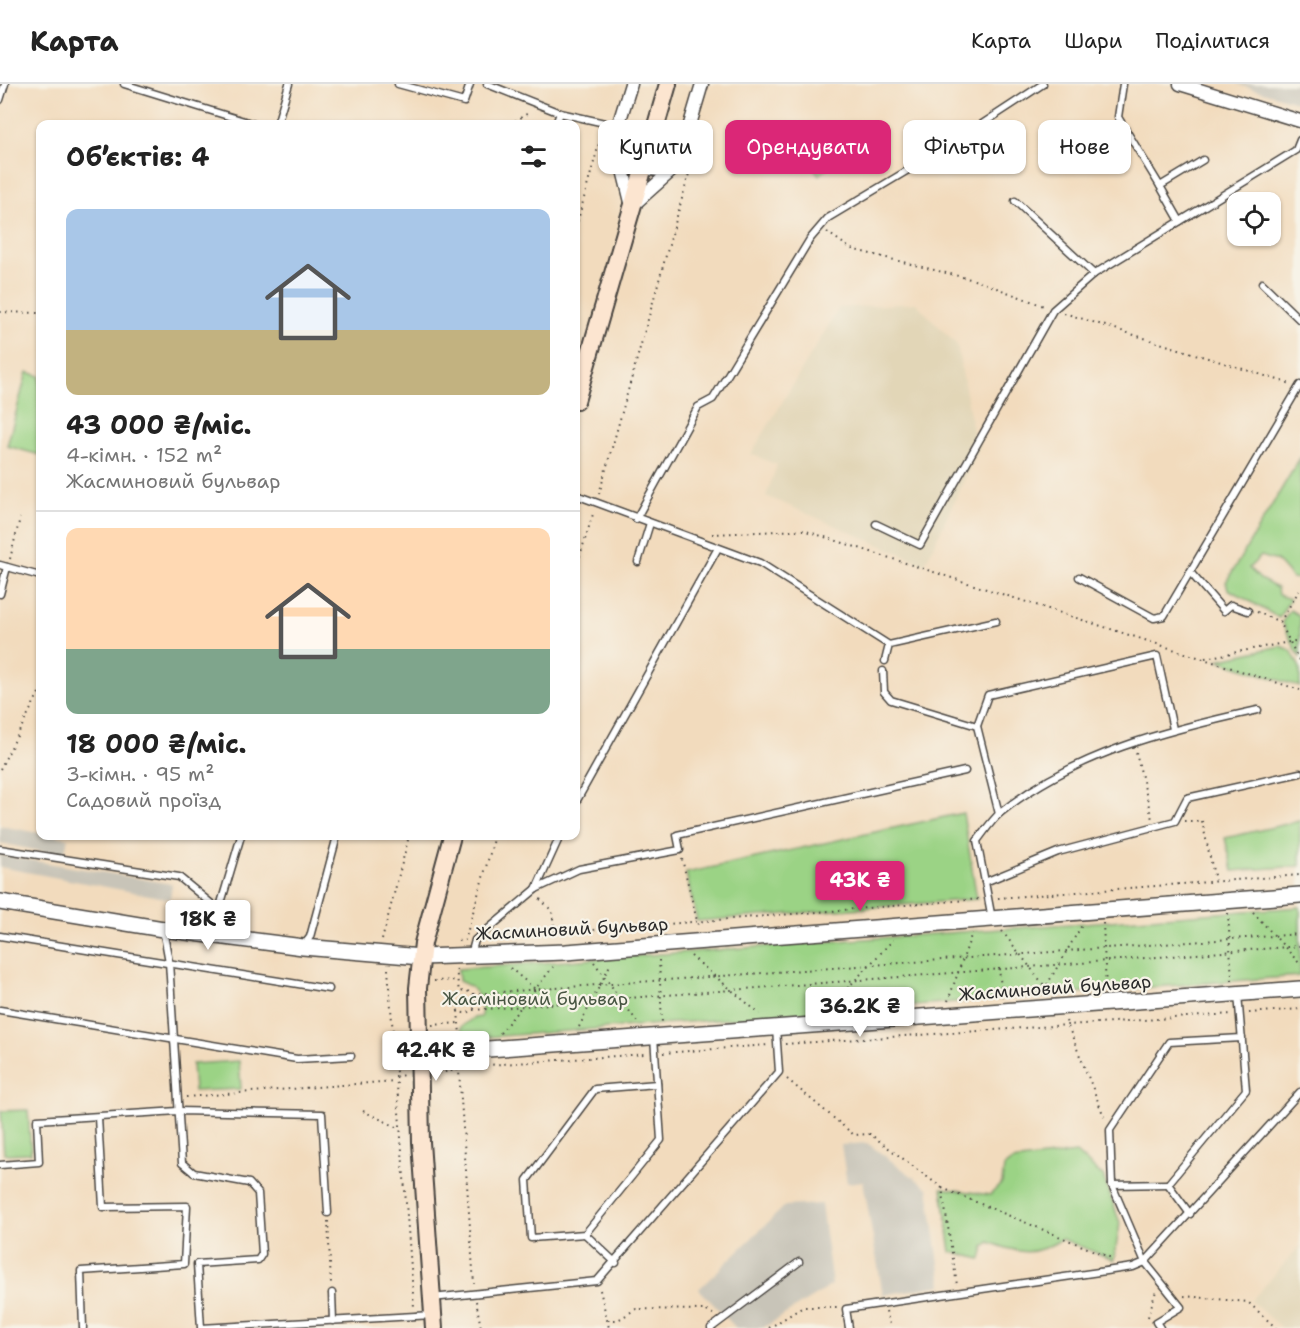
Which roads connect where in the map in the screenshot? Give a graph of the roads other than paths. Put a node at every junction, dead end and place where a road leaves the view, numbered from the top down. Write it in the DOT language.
graph roads {
  1 [pos="5,84"];
  2 [pos="124,84"];
  3 [pos="289,84"];
  4 [pos="398,84"];
  5 [pos="470,84"];
  6 [pos="487,84"];
  7 [pos="631,84"];
  8 [pos="668,84"];
  9 [pos="702,84"];
  10 [pos="1043,84"];
  11 [pos="1123,84"];
  12 [pos="1180,84"];
  13 [pos="0,100"];
  14 [pos="560,113"];
  15 [pos="241,120"];
  16 [pos="278,120"];
  17 [pos="557,120"];
  18 [pos="620,120"];
  19 [pos="657,120"];
  20 [pos="691,120"];
  21 [pos="598,121"];
  22 [pos="1300,121"];
  23 [pos="1300,140"];
  24 [pos="1203,160"];
  25 [pos="624,174"];
  26 [pos="642,174"];
  27 [pos="668,174"];
  28 [pos="1160,186"];
  29 [pos="1015,201"];
  30 [pos="632,206"];
  31 [pos="1180,221"];
  32 [pos="1094,274"];
  33 [pos="1262,283"];
  34 [pos="1300,320"];
  35 [pos="1300,385"];
  36 [pos="580,387"];
  37 [pos="580,496"];
  38 [pos="636,519"];
  39 [pos="650,523"];
  40 [pos="876,524"];
  41 [pos="718,548"];
  42 [pos="638,562"];
  43 [pos="4,566"];
  44 [pos="1190,572"];
  45 [pos="36,575"];
  46 [pos="1078,577"];
  47 [pos="0,594"];
  48 [pos="1248,610"];
  49 [pos="996,621"];
  50 [pos="889,645"];
  51 [pos="885,661"];
  52 [pos="883,671"];
  53 [pos="1258,710"];
  54 [pos="977,726"];
  55 [pos="1173,729"];
  56 [pos="965,771"];
  57 [pos="1300,774"];
  58 [pos="580,795"];
  59 [pos="999,814"];
  60 [pos="240,840"];
  61 [pos="336,840"];
  62 [pos="451,840"];
  63 [pos="558,840"];
  64 [pos="0,849"];
  65 [pos="985,882"];
  66 [pos="535,891"];
  67 [pos="1300,895"];
  68 [pos="0,902"];
  69 [pos="219,910"];
  70 [pos="984,919"];
  71 [pos="163,929"];
  72 [pos="207,934"];
  73 [pos="0,936"];
  74 [pos="303,947"];
  75 [pos="467,948"];
  76 [pos="421,957"];
  77 [pos="169,962"];
  78 [pos="329,989"];
  79 [pos="1300,989"];
  80 [pos="1236,994"];
  81 [pos="0,1010"];
  82 [pos="776,1028"];
  83 [pos="655,1037"];
  84 [pos="1242,1038"];
  85 [pos="173,1040"];
  86 [pos="417,1051"];
  87 [pos="351,1056"];
  88 [pos="657,1084"];
  89 [pos="1300,1092"];
  90 [pos="178,1111"];
  91 [pos="98,1117"];
  92 [pos="0,1165"];
  93 [pos="1168,1184"];
  94 [pos="1112,1185"];
  95 [pos="328,1213"];
  96 [pos="1190,1214"];
  97 [pos="585,1234"];
  98 [pos="799,1262"];
  99 [pos="1145,1262"];
  100 [pos="616,1263"];
  101 [pos="332,1293"];
  102 [pos="432,1298"];
  103 [pos="333,1321"];
  104 [pos="434,1322"];
  105 [pos="313,1325"];
  106 [pos="83,1328"];
  107 [pos="201,1328"];
  108 [pos="711,1328"];
  109 [pos="849,1328"];
  110 [pos="1160,1328"];
  1 -- 13 [label="lane"];
  2 -- 15 [label="lane"];
  3 -- 16 [label="lane"];
  4 -- 5 [label="lane"];
  6 -- 14 [label="lane"];
  7 -- 18 [label="street"];
  8 -- 19 [label="main road"];
  9 -- 20 [label="street"];
  10 -- 38 [label="lane"];
  11 -- 28 [label="lane"];
  12 -- 22 [label="street"];
  14 -- 17 [label="lane"];
  14 -- 21 [label="lane"];
  23 -- 31 [label="lane"];
  24 -- 28 [label="lane"];
  25 -- 30 [label="street"];
  26 -- 30 [label="main road"];
  27 -- 30 [label="street"];
  28 -- 31 [label="lane"];
  29 -- 32 [label="lane"];
  30 -- 36 [label="main road"];
  31 -- 32 [label="lane"];
  32 -- 40 [label="lane"];
  33 -- 34 [label="lane"];
  35 -- 44 [label="lane"];
  37 -- 38 [label="lane"];
  38 -- 39 [label="lane"];
  39 -- 41 [label="lane"];
  39 -- 42 [label="lane"];
  41 -- 50 [label="lane"];
  41 -- 58 [label="lane"];
  43 -- 45 [label="lane"];
  43 -- 47 [label="lane"];
  44 -- 46 [label="lane"];
  44 -- 48 [label="lane"];
  49 -- 50 [label="lane"];
  50 -- 51 [label="lane"];
  52 -- 54 [label="lane"];
  53 -- 55 [label="lane"];
  54 -- 55 [label="lane"];
  54 -- 59 [label="lane"];
  55 -- 59 [label="lane"];
  56 -- 66 [label="lane"];
  57 -- 65 [label="lane"];
  59 -- 65 [label="lane"];
  60 -- 69 [label="lane"];
  61 -- 74 [label="lane"];
  62 -- 76 [label="main road"];
  63 -- 66 [label="lane"];
  64 -- 69 [label="lane"];
  65 -- 70 [label="lane"];
  66 -- 75 [label="lane"];
  67 -- 70 [label="street, Жасминовий бульвар"];
  68 -- 71 [label="street, Жасминовий бульвар"];
  69 -- 72 [label="lane"];
  70 -- 75 [label="street, Жасминовий бульвар"];
  71 -- 72 [label="street, Жасминовий бульвар"];
  71 -- 77 [label="lane"];
  72 -- 74 [label="street, Жасминовий бульвар"];
  73 -- 77 [label="lane"];
  74 -- 76 [label="street, Жасминовий бульвар"];
  75 -- 76 [label="street, Жасминовий бульвар"];
  76 -- 86 [label="main road"];
  77 -- 78 [label="lane"];
  77 -- 85 [label="lane"];
  79 -- 80 [label="street, Жасминовий бульвар"];
  80 -- 82 [label="street, Жасминовий бульвар"];
  80 -- 84 [label="lane"];
  81 -- 85 [label="lane"];
  82 -- 83 [label="street, Жасминовий бульвар"];
  82 -- 100 [label="lane"];
  83 -- 86 [label="street, Жасминовий бульвар"];
  83 -- 88 [label="lane"];
  84 -- 93 [label="lane"];
  84 -- 94 [label="lane"];
  85 -- 87 [label="lane"];
  85 -- 90 [label="lane"];
  86 -- 102 [label="main road"];
  88 -- 97 [label="lane"];
  88 -- 97 [label="lane"];
  89 -- 96 [label="lane"];
  90 -- 91 [label="lane"];
  90 -- 95 [label="lane"];
  90 -- 107 [label="lane"];
  91 -- 92 [label="lane"];
  91 -- 106 [label="lane"];
  93 -- 94 [label="lane"];
  93 -- 96 [label="lane"];
  94 -- 99 [label="lane"];
  96 -- 99 [label="lane"];
  97 -- 100 [label="lane"];
  98 -- 108 [label="lane"];
  99 -- 109 [label="lane"];
  99 -- 110 [label="lane"];
  100 -- 102 [label="lane"];
  101 -- 103 [label="lane"];
  102 -- 104 [label="main road"];
  103 -- 104 [label="lane"];
  103 -- 105 [label="lane"];
  105 -- 107 [label="lane"];
}
